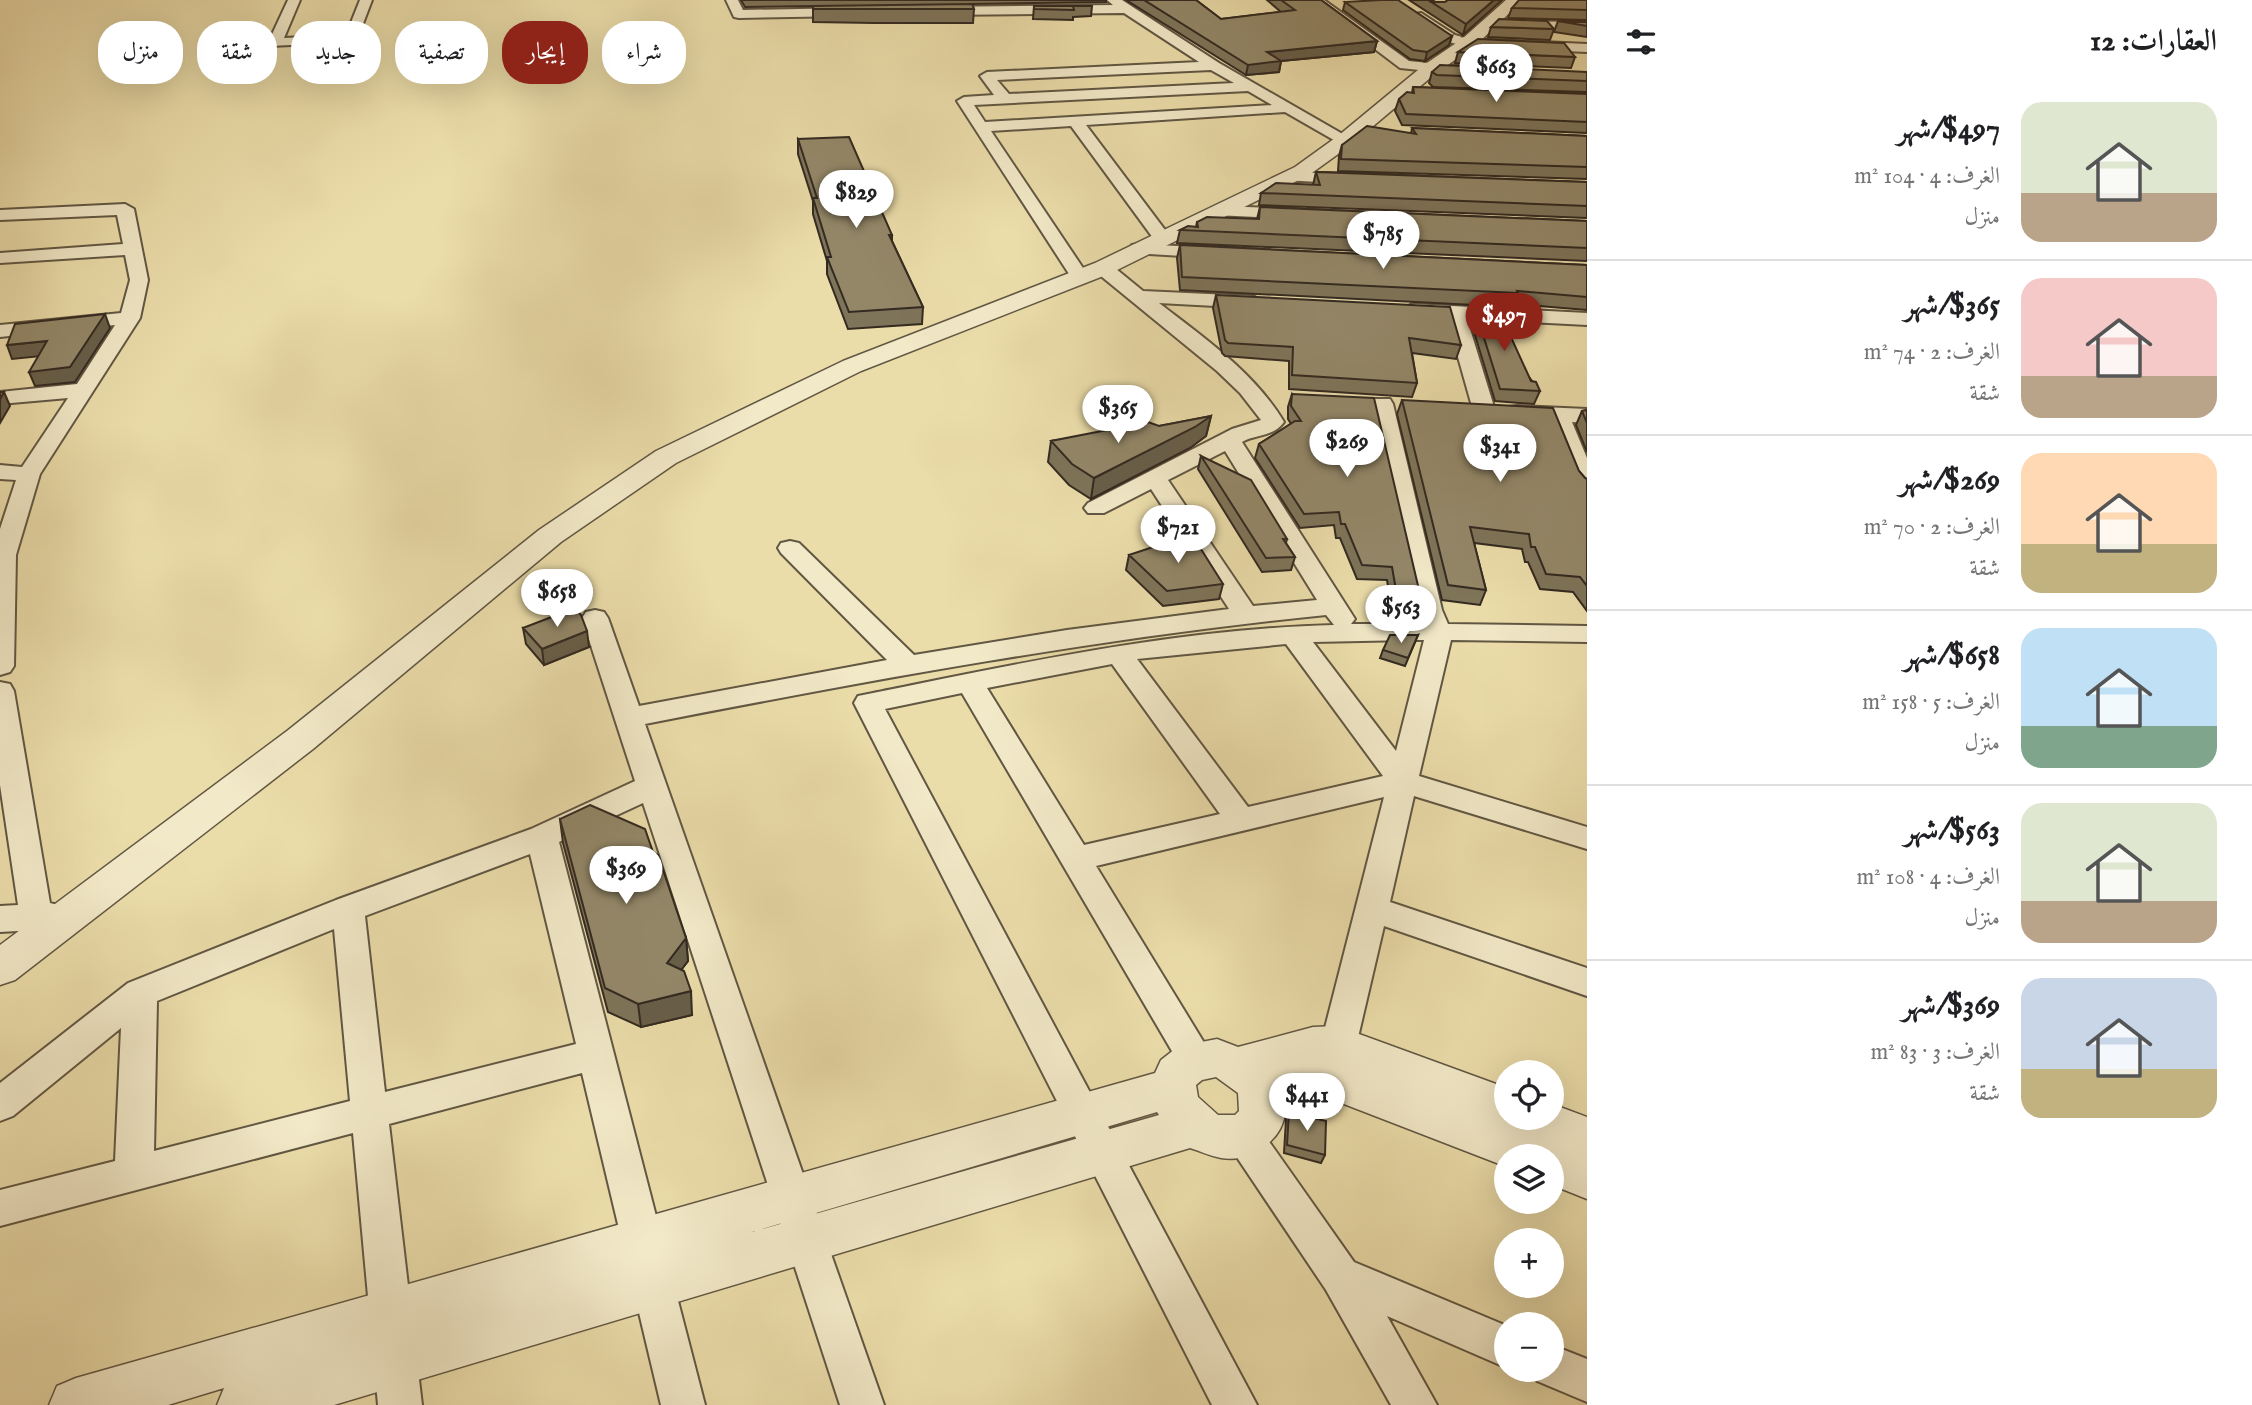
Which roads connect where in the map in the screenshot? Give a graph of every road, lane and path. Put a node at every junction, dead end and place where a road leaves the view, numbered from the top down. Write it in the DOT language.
graph roads {
  1 [pos="294,0"];
  2 [pos="366,0"];
  3 [pos="732,0"];
  4 [pos="923,0"];
  5 [pos="1511,0"];
  6 [pos="1319,2"];
  7 [pos="1346,3"];
  8 [pos="1119,4"];
  9 [pos="860,12"];
  10 [pos="1413,12"];
  11 [pos="1491,24"];
  12 [pos="1587,26"];
  13 [pos="1587,47"];
  14 [pos="1469,57"];
  15 [pos="1214,66"];
  16 [pos="1421,85"];
  17 [pos="1249,87"];
  18 [pos="1005,99"];
  19 [pos="1280,108"];
  20 [pos="1075,121"];
  21 [pos="981,127"];
  22 [pos="1362,134"];
  23 [pos="1289,177"];
  24 [pos="1370,180"];
  25 [pos="1221,211"];
  26 [pos="0,215"];
  27 [pos="1317,215"];
  28 [pos="1150,244"];
  29 [pos="132,249"];
  30 [pos="1234,254"];
  31 [pos="0,258"];
  32 [pos="1091,273"];
  33 [pos="1137,296"];
  34 [pos="1275,303"];
  35 [pos="1386,309"];
  36 [pos="1455,312"];
  37 [pos="130,318"];
  38 [pos="1587,319"];
  39 [pos="0,331"];
  40 [pos="83,390"];
  41 [pos="1255,396"];
  42 [pos="0,398"];
  43 [pos="1281,398"];
  44 [pos="1357,402"];
  45 [pos="1382,404"];
  46 [pos="1408,405"];
  47 [pos="1458,409"];
  48 [pos="1484,410"];
  49 [pos="1558,415"];
  50 [pos="1587,416"];
  51 [pos="1230,441"];
  52 [pos="0,472"];
  53 [pos="29,474"];
  54 [pos="1156,479"];
  55 [pos="1587,485"];
  56 [pos="1096,508"];
  57 [pos="790,548"];
  58 [pos="1,598"];
  59 [pos="1334,606"];
  60 [pos="1245,614"];
  61 [pos="595,618"];
  62 [pos="1439,632"];
  63 [pos="1349,634"];
  64 [pos="1587,634"];
  65 [pos="1294,636"];
  66 [pos="1119,654"];
  67 [pos="908,665"];
  68 [pos="0,666"];
  69 [pos="970,683"];
  70 [pos="0,691"];
  71 [pos="627,718"];
  72 [pos="1403,782"];
  73 [pos="650,786"];
  74 [pos="8,796"];
  75 [pos="1241,820"];
  76 [pos="542,837"];
  77 [pos="1587,838"];
  78 [pos="1076,859"];
  79 [pos="1370,908"];
  80 [pos="348,909"];
  81 [pos="71,914"];
  82 [pos="36,917"];
  83 [pos="0,919"];
  84 [pos="0,968"];
  85 [pos="1587,982"];
  86 [pos="140,993"];
  87 [pos="596,1055"];
  88 [pos="1334,1062"];
  89 [pos="1218,1096"];
  90 [pos="0,1105"];
  91 [pos="1494,1105"];
  92 [pos="369,1113"];
  93 [pos="1564,1129"];
  94 [pos="1093,1133"];
  95 [pos="1587,1138"];
  96 [pos="1508,1144"];
  97 [pos="1564,1168"];
  98 [pos="134,1173"];
  99 [pos="1587,1177"];
  100 [pos="0,1208"];
  101 [pos="799,1219"];
  102 [pos="647,1263"];
  103 [pos="1340,1276"];
  104 [pos="390,1314"];
  105 [pos="1494,1341"];
  106 [pos="1564,1371"];
  107 [pos="1587,1381"];
  108 [pos="397,1384"];
  109 [pos="76,1405"];
  110 [pos="244,1405"];
  111 [pos="682,1405"];
  112 [pos="862,1405"];
  113 [pos="1236,1405"];
  114 [pos="1415,1405"];
  1 -- 2 [label="street"];
  3 -- 9 [label="street"];
  4 -- 8 [label="street"];
  5 -- 11 [label="street"];
  6 -- 7 [label="street"];
  6 -- 16 [label="street"];
  8 -- 15 [label="street"];
  10 -- 14 [label="street"];
  11 -- 12 [label="street"];
  11 -- 14 [label="street"];
  13 -- 14 [label="street"];
  14 -- 16 [label="street"];
  15 -- 17 [label="street"];
  15 -- 18 [label="street"];
  16 -- 22 [label="street"];
  17 -- 18 [label="street"];
  17 -- 22 [label="street"];
  18 -- 21 [label="street"];
  19 -- 20 [label="street"];
  20 -- 21 [label="street"];
  20 -- 28 [label="street"];
  21 -- 32 [label="street"];
  22 -- 23 [label="street"];
  23 -- 24 [label="street"];
  23 -- 25 [label="street"];
  25 -- 27 [label="street"];
  25 -- 28 [label="street"];
  26 -- 29 [label="street"];
  28 -- 30 [label="street"];
  28 -- 32 [label="street"];
  29 -- 31 [label="street"];
  29 -- 37 [label="street"];
  32 -- 33 [label="street"];
  32 -- 81 [label="street"];
  33 -- 34 [label="street"];
  33 -- 41 [label="street"];
  35 -- 36 [label="street"];
  36 -- 38 [label="street"];
  36 -- 48 [label="street"];
  37 -- 39 [label="street"];
  37 -- 40 [label="street"];
  40 -- 42 [label="street"];
  40 -- 53 [label="street"];
  41 -- 43 [label="street"];
  41 -- 51 [label="street"];
  44 -- 45 [label="street"];
  45 -- 46 [label="street"];
  45 -- 62 [label="street"];
  47 -- 48 [label="street"];
  48 -- 49 [label="street"];
  49 -- 50 [label="street"];
  49 -- 55 [label="street"];
  51 -- 54 [label="street"];
  51 -- 59 [label="street"];
  52 -- 53 [label="street"];
  53 -- 58 [label="street"];
  54 -- 56 [label="street"];
  54 -- 60 [label="street"];
  57 -- 67 [label="street"];
  58 -- 68 [label="street"];
  59 -- 60 [label="street"];
  59 -- 63 [label="street"];
  60 -- 67 [label="street"];
  61 -- 71 [label="street"];
  62 -- 63 [label="street"];
  62 -- 64 [label="street"];
  62 -- 72 [label="street"];
  63 -- 65 [label="street"];
  65 -- 66 [label="street"];
  65 -- 72 [label="street"];
  66 -- 69 [label="street"];
  66 -- 75 [label="street"];
  67 -- 71 [label="street"];
  69 -- 78 [label="street"];
  69 -- 94 [label="street"];
  70 -- 74 [label="street"];
  71 -- 73 [label="street"];
  72 -- 75 [label="street"];
  72 -- 77 [label="street"];
  72 -- 79 [label="street"];
  73 -- 76 [label="street"];
  73 -- 101 [label="street"];
  74 -- 82 [label="street"];
  75 -- 78 [label="street"];
  76 -- 80 [label="street"];
  76 -- 87 [label="street"];
  78 -- 89 [label="street"];
  79 -- 85 [label="street"];
  79 -- 88 [label="street"];
  80 -- 86 [label="street"];
  80 -- 92 [label="street"];
  81 -- 82 [label="street"];
  81 -- 84 [label="street"];
  82 -- 83 [label="street"];
  86 -- 90 [label="street"];
  86 -- 98 [label="street"];
  87 -- 92 [label="street"];
  87 -- 102 [label="street"];
  88 -- 89 [label="street"];
  88 -- 91 [label="street"];
  88 -- 96 [label="street"];
  89 -- 94 [label="street"];
  89 -- 103 [label="street"];
  92 -- 98 [label="street"];
  92 -- 104 [label="street"];
  93 -- 95 [label="street"];
  94 -- 101 [label="street"];
  94 -- 113 [label="street"];
  97 -- 99 [label="street"];
  98 -- 100 [label="street"];
  101 -- 102 [label="street"];
  101 -- 112 [label="street"];
  102 -- 104 [label="street"];
  102 -- 108 [label="street"];
  102 -- 111 [label="street"];
  103 -- 105 [label="street"];
  103 -- 114 [label="street"];
  104 -- 108 [label="street"];
  104 -- 109 [label="street"];
  106 -- 107 [label="street"];
  108 -- 110 [label="street"];
}
